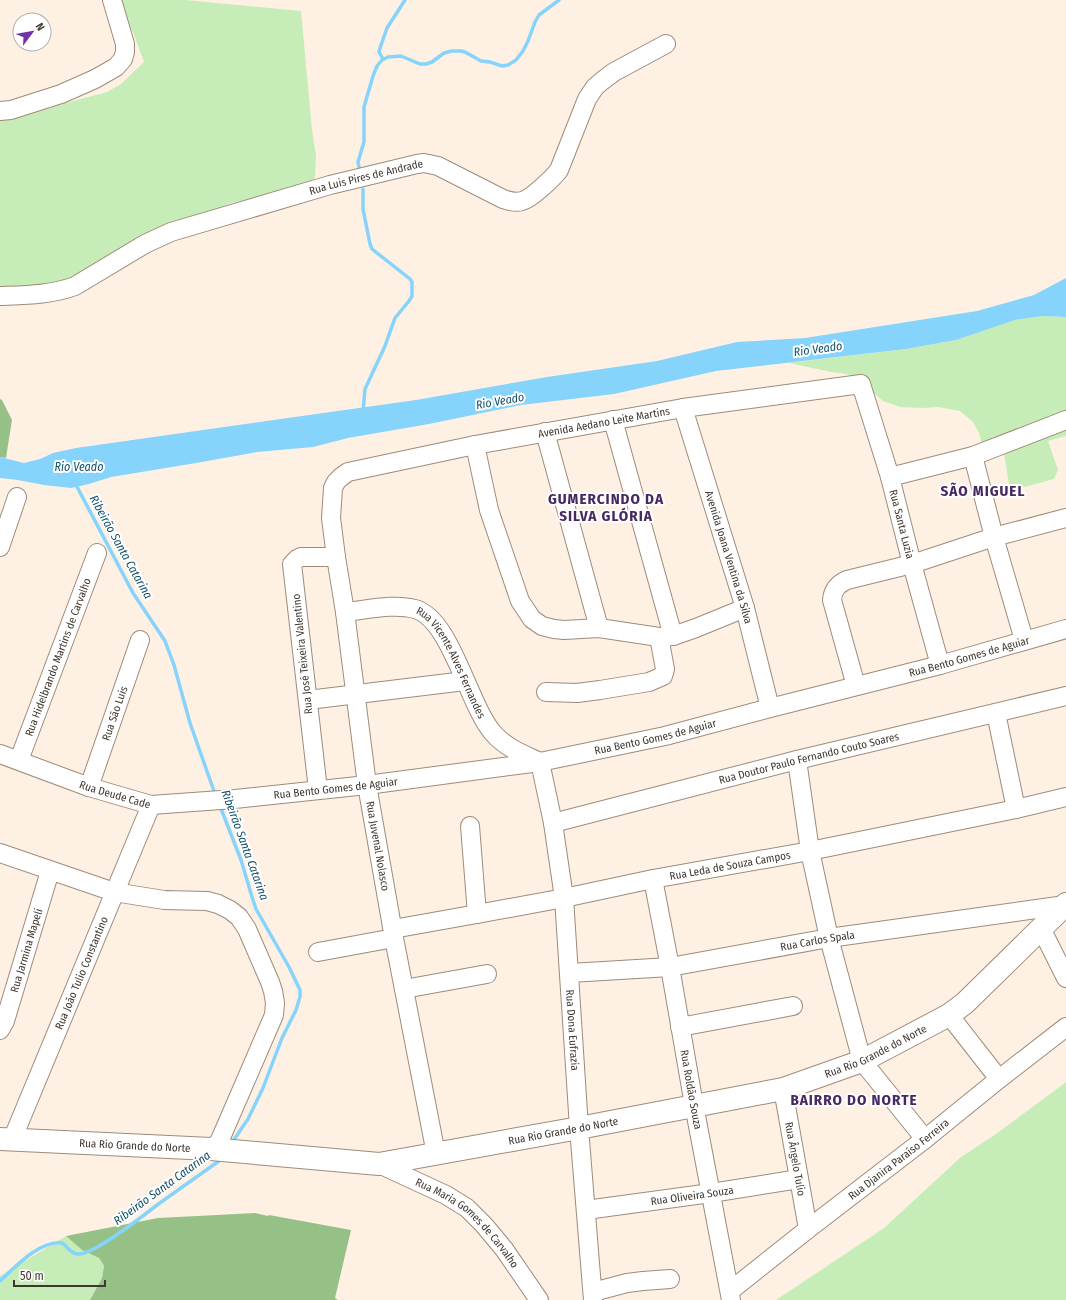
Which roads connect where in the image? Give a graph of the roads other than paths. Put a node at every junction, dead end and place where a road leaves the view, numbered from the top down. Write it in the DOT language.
graph roads {
  1 [pos="112,0"];
  2 [pos="666,44"];
  3 [pos="0,111"];
  4 [pos="0,296"];
  5 [pos="861,384"];
  6 [pos="683,408"];
  7 [pos="613,420"];
  8 [pos="1066,420"];
  9 [pos="545,432"];
  10 [pos="475,445"];
  11 [pos="973,456"];
  12 [pos="348,472"];
  13 [pos="890,477"];
  14 [pos="17,497"];
  15 [pos="1066,518"];
  16 [pos="994,537"];
  17 [pos="0,548"];
  18 [pos="97,553"];
  19 [pos="336,557"];
  20 [pos="912,564"];
  21 [pos="745,608"];
  22 [pos="345,612"];
  23 [pos="599,628"];
  24 [pos="1066,629"];
  25 [pos="666,636"];
  26 [pos="140,640"];
  27 [pos="1024,640"];
  28 [pos="940,665"];
  29 [pos="465,681"];
  30 [pos="856,686"];
  31 [pos="546,692"];
  32 [pos="356,695"];
  33 [pos="1066,696"];
  34 [pos="308,700"];
  35 [pos="770,708"];
  36 [pos="996,713"];
  37 [pos="0,754"];
  38 [pos="19,760"];
  39 [pos="797,760"];
  40 [pos="540,762"];
  41 [pos="367,784"];
  42 [pos="89,787"];
  43 [pos="318,790"];
  44 [pos="1066,797"];
  45 [pos="235,799"];
  46 [pos="151,805"];
  47 [pos="1016,809"];
  48 [pos="553,823"];
  49 [pos="470,826"];
  50 [pos="810,851"];
  51 [pos="0,853"];
  52 [pos="50,871"];
  53 [pos="653,879"];
  54 [pos="114,892"];
  55 [pos="564,898"];
  56 [pos="1066,905"];
  57 [pos="477,914"];
  58 [pos="1041,928"];
  59 [pos="394,933"];
  60 [pos="829,938"];
  61 [pos="318,952"];
  62 [pos="670,967"];
  63 [pos="570,973"];
  64 [pos="487,974"];
  65 [pos="1066,978"];
  66 [pos="404,989"];
  67 [pos="793,1006"];
  68 [pos="949,1015"];
  69 [pos="1066,1027"];
  70 [pos="680,1028"];
  71 [pos="0,1030"];
  72 [pos="862,1061"];
  73 [pos="999,1079"];
  74 [pos="783,1089"];
  75 [pos="694,1105"];
  76 [pos="579,1128"];
  77 [pos="926,1139"];
  78 [pos="6,1140"];
  79 [pos="211,1149"];
  80 [pos="436,1154"];
  81 [pos="379,1164"];
  82 [pos="799,1179"];
  83 [pos="711,1193"];
  84 [pos="586,1210"];
  85 [pos="808,1229"];
  86 [pos="670,1279"];
  87 [pos="731,1295"];
  88 [pos="593,1296"];
  89 [pos="539,1300"];
  1 -- 3 [label="street"];
  2 -- 4 [label="street, Rua Luis Pires de Andrade"];
  5 -- 6 [label="street, Avenida Aedano Leite Martins"];
  5 -- 13 [label="street, Rua Santa Luzia"];
  6 -- 7 [label="street, Avenida Aedano Leite Martins"];
  6 -- 21 [label="street, Avenida Joana Ventina da Silva"];
  7 -- 9 [label="street, Avenida Aedano Leite Martins"];
  7 -- 25 [label="street"];
  8 -- 11 [label="street"];
  9 -- 10 [label="street, Avenida Aedano Leite Martins"];
  9 -- 23 [label="street"];
  10 -- 12 [label="street, Avenida Aedano Leite Martins"];
  10 -- 23 [label="street"];
  11 -- 13 [label="street"];
  11 -- 16 [label="street"];
  12 -- 19 [label="street, Rua Juvenal Nolasco"];
  13 -- 20 [label="street, Rua Santa Luzia"];
  14 -- 17 [label="street"];
  15 -- 16 [label="street"];
  16 -- 20 [label="street"];
  16 -- 27 [label="street"];
  18 -- 38 [label="street, Rua Hidelbrando Martins de Carvalho"];
  19 -- 22 [label="street, Rua Juvenal Nolasco"];
  19 -- 34 [label="street, Rua José Teixeira Valentino"];
  20 -- 28 [label="street, Rua Santa Luzia"];
  20 -- 30 [label="street"];
  21 -- 25 [label="street"];
  21 -- 35 [label="street, Avenida Joana Ventina da Silva"];
  22 -- 29 [label="street, Rua Vicente Alves Fernandes"];
  22 -- 32 [label="street, Rua Juvenal Nolasco"];
  23 -- 25 [label="street"];
  24 -- 27 [label="street, Rua Bento Gomes de Aguiar"];
  25 -- 31 [label="street"];
  26 -- 42 [label="street, Rua São Luis"];
  27 -- 28 [label="street, Rua Bento Gomes de Aguiar"];
  28 -- 30 [label="street, Rua Bento Gomes de Aguiar"];
  29 -- 32 [label="street"];
  29 -- 40 [label="street, Rua Vicente Alves Fernandes"];
  30 -- 35 [label="street, Rua Bento Gomes de Aguiar"];
  32 -- 34 [label="street"];
  32 -- 41 [label="street, Rua Juvenal Nolasco"];
  33 -- 36 [label="street, Rua Doutor Paulo Fernando Couto Soares"];
  34 -- 43 [label="street, Rua José Teixeira Valentino"];
  35 -- 40 [label="street, Rua Bento Gomes de Aguiar"];
  36 -- 39 [label="street, Rua Doutor Paulo Fernando Couto Soares"];
  36 -- 47 [label="street"];
  37 -- 38 [label="street, Rua Deude Cade"];
  38 -- 42 [label="street, Rua Deude Cade"];
  39 -- 48 [label="street, Rua Doutor Paulo Fernando Couto Soares"];
  39 -- 50 [label="street"];
  40 -- 41 [label="street, Rua Bento Gomes de Aguiar"];
  40 -- 48 [label="street, Rua Dona Eufrazia"];
  41 -- 43 [label="street, Rua Bento Gomes de Aguiar"];
  41 -- 59 [label="street, Rua Juvenal Nolasco"];
  42 -- 46 [label="street, Rua Deude Cade"];
  43 -- 45 [label="street, Rua Bento Gomes de Aguiar"];
  44 -- 47 [label="street, Rua Leda de Souza Campos"];
  45 -- 46 [label="street, Rua Deude Cade"];
  46 -- 54 [label="street, Rua João Tulio Constantino"];
  47 -- 50 [label="street, Rua Leda de Souza Campos"];
  48 -- 55 [label="street, Rua Dona Eufrazia"];
  49 -- 57 [label="street"];
  50 -- 53 [label="street, Rua Leda de Souza Campos"];
  50 -- 60 [label="street"];
  51 -- 52 [label="street"];
  52 -- 54 [label="street"];
  52 -- 71 [label="street, Rua Jarmina Mapeli"];
  53 -- 55 [label="street, Rua Leda de Souza Campos"];
  53 -- 62 [label="street, Rua Roldão Souza"];
  54 -- 78 [label="street, Rua João Tulio Constantino"];
  54 -- 79 [label="street"];
  55 -- 57 [label="street, Rua Leda de Souza Campos"];
  55 -- 63 [label="street, Rua Dona Eufrazia"];
  56 -- 58 [label="main road, Rua Rio Grande do Norte"];
  56 -- 60 [label="street, Rua Carlos Spala"];
  57 -- 59 [label="street, Rua Leda de Souza Campos"];
  58 -- 65 [label="street"];
  58 -- 68 [label="main road, Rua Rio Grande do Norte"];
  59 -- 61 [label="street, Rua Leda de Souza Campos"];
  59 -- 66 [label="street, Rua Juvenal Nolasco"];
  60 -- 62 [label="street, Rua Carlos Spala"];
  60 -- 72 [label="street"];
  62 -- 63 [label="street, Rua Carlos Spala"];
  62 -- 70 [label="street, Rua Roldão Souza"];
  63 -- 76 [label="street, Rua Dona Eufrazia"];
  64 -- 66 [label="street"];
  66 -- 80 [label="street, Rua Juvenal Nolasco"];
  67 -- 70 [label="street"];
  68 -- 72 [label="main road, Rua Rio Grande do Norte"];
  68 -- 73 [label="street"];
  69 -- 73 [label="street, Rua Djanira Paraíso Ferreira"];
  70 -- 75 [label="street, Rua Roldão Souza"];
  72 -- 74 [label="main road, Rua Rio Grande do Norte"];
  72 -- 77 [label="street"];
  73 -- 77 [label="street, Rua Djanira Paraíso Ferreira"];
  74 -- 75 [label="main road, Rua Rio Grande do Norte"];
  74 -- 82 [label="street, Rua Ângelo Tulio"];
  75 -- 76 [label="main road, Rua Rio Grande do Norte"];
  75 -- 83 [label="street, Rua Roldão Souza"];
  76 -- 80 [label="main road, Rua Rio Grande do Norte"];
  76 -- 84 [label="street, Rua Dona Eufrazia"];
  77 -- 85 [label="street, Rua Djanira Paraíso Ferreira"];
  78 -- 79 [label="main road, Rua Rio Grande do Norte"];
  79 -- 81 [label="main road, Rua Rio Grande do Norte"];
  80 -- 81 [label="main road, Rua Rio Grande do Norte"];
  81 -- 89 [label="street, Rua Maria Gomes de Carvalho"];
  82 -- 83 [label="street, Rua Oliveira Souza"];
  82 -- 85 [label="street, Rua Ângelo Tulio"];
  83 -- 84 [label="street, Rua Oliveira Souza"];
  83 -- 87 [label="street, Rua Roldão Souza"];
  84 -- 88 [label="street, Rua Dona Eufrazia"];
  85 -- 87 [label="street, Rua Djanira Paraíso Ferreira"];
  86 -- 88 [label="street"];
}
